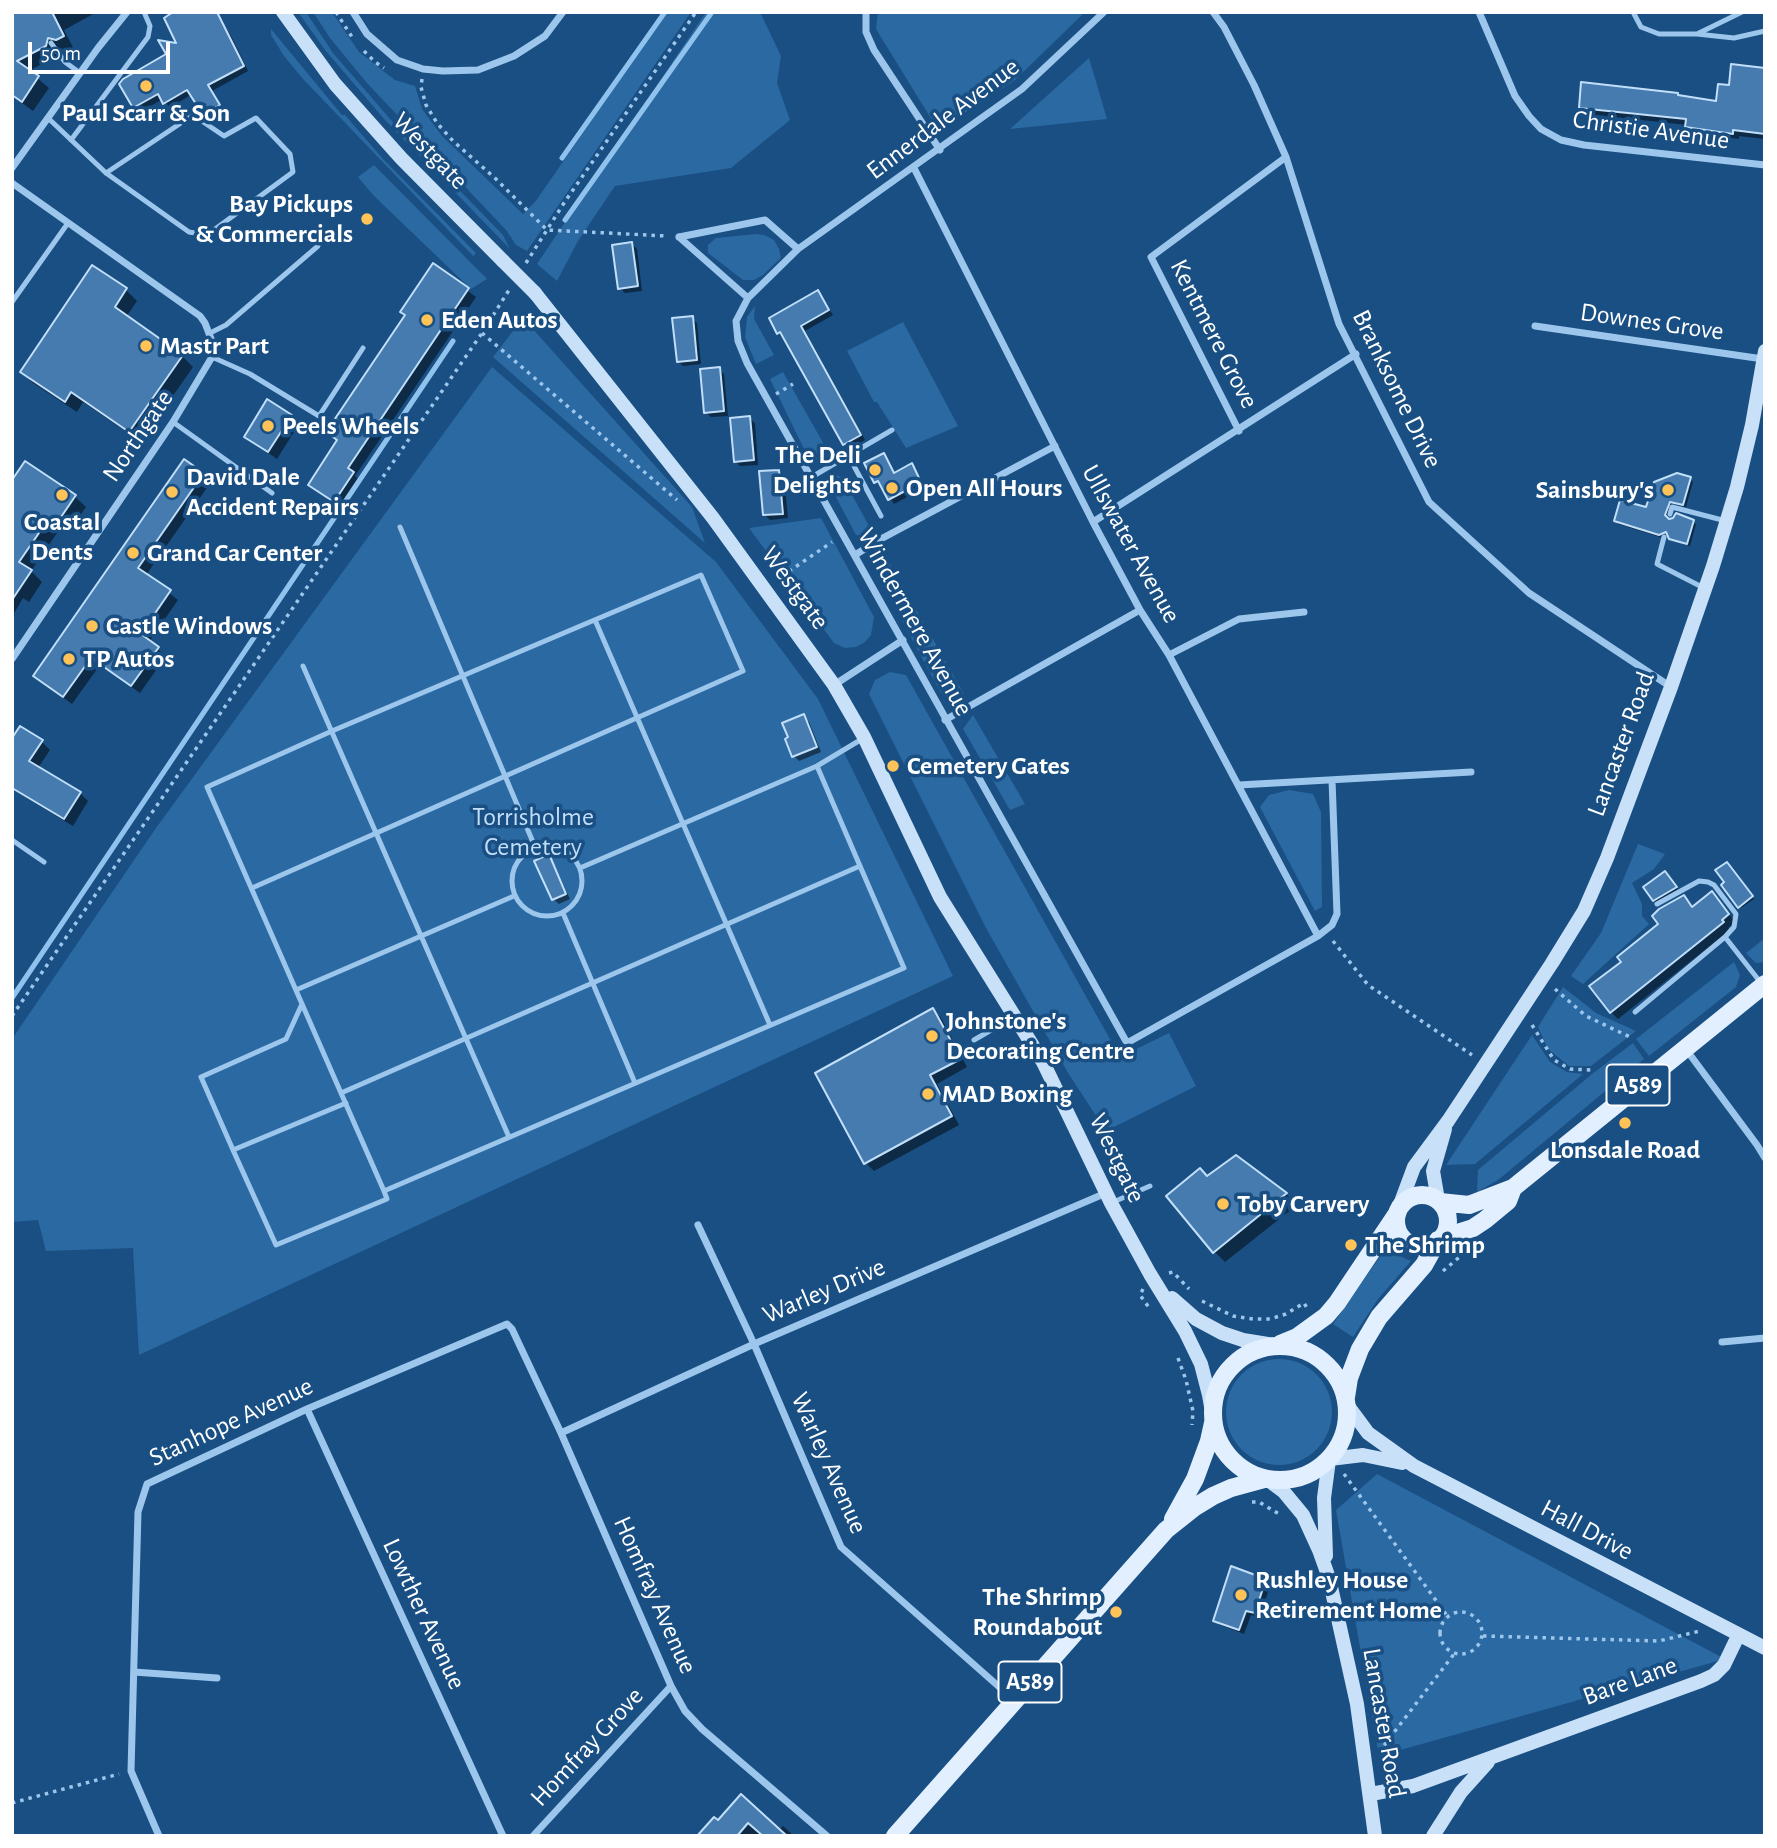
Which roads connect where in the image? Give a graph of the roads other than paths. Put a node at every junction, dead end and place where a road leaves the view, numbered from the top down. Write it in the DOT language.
graph roads {
  1 [pos="127,12"];
  2 [pos="144,12"];
  3 [pos="283,12"];
  4 [pos="353,12"];
  5 [pos="562,12"];
  6 [pos="866,12"];
  7 [pos="1104,12"];
  8 [pos="1213,12"];
  9 [pos="1479,12"];
  10 [pos="1633,12"];
  11 [pos="1742,12"];
  12 [pos="1765,31"];
  13 [pos="1697,34"];
  14 [pos="51,43"];
  15 [pos="80,73"];
  16 [pos="48,118"];
  17 [pos="71,140"];
  18 [pos="940,150"];
  19 [pos="1286,157"];
  20 [pos="1765,166"];
  21 [pos="914,168"];
  22 [pos="12,169"];
  23 [pos="106,173"];
  24 [pos="12,183"];
  25 [pos="68,223"];
  26 [pos="318,246"];
  27 [pos="798,249"];
  28 [pos="748,298"];
  29 [pos="12,302"];
  30 [pos="1535,326"];
  31 [pos="210,332"];
  32 [pos="363,348"];
  33 [pos="1356,354"];
  34 [pos="1764,355"];
  35 [pos="212,357"];
  36 [pos="173,422"];
  37 [pos="892,430"];
  38 [pos="1239,430"];
  39 [pos="1055,446"];
  40 [pos="848,455"];
  41 [pos="810,478"];
  42 [pos="272,494"];
  43 [pos="1670,513"];
  44 [pos="881,516"];
  45 [pos="1727,521"];
  46 [pos="1093,522"];
  47 [pos="400,527"];
  48 [pos="1664,537"];
  49 [pos="855,555"];
  50 [pos="1705,588"];
  51 [pos="1140,611"];
  52 [pos="1304,612"];
  53 [pos="595,620"];
  54 [pos="903,640"];
  55 [pos="1169,655"];
  56 [pos="12,659"];
  57 [pos="303,666"];
  58 [pos="463,677"];
  59 [pos="834,685"];
  60 [pos="1671,687"];
  61 [pos="637,718"];
  62 [pos="945,720"];
  63 [pos="332,731"];
  64 [pos="864,737"];
  65 [pos="817,766"];
  66 [pos="1471,772"];
  67 [pos="505,776"];
  68 [pos="1332,780"];
  69 [pos="1239,785"];
  70 [pos="683,824"];
  71 [pos="376,833"];
  72 [pos="12,840"];
  73 [pos="535,846"];
  74 [pos="44,862"];
  75 [pos="860,866"];
  76 [pos="580,868"];
  77 [pos="252,888"];
  78 [pos="514,896"];
  79 [pos="1657,904"];
  80 [pos="563,913"];
  81 [pos="727,925"];
  82 [pos="421,936"];
  83 [pos="1318,936"];
  84 [pos="1725,937"];
  85 [pos="593,983"];
  86 [pos="1764,985"];
  87 [pos="296,989"];
  88 [pos="302,1004"];
  89 [pos="1636,1012"];
  90 [pos="1015,1016"];
  91 [pos="771,1025"];
  92 [pos="466,1039"];
  93 [pos="974,1040"];
  94 [pos="1684,1048"];
  95 [pos="635,1083"];
  96 [pos="341,1093"];
  97 [pos="346,1103"];
  98 [pos="1448,1121"];
  99 [pos="509,1137"];
  100 [pos="233,1150"];
  101 [pos="1765,1158"];
  102 [pos="1150,1186"];
  103 [pos="1513,1188"];
  104 [pos="384,1191"];
  105 [pos="1108,1198"];
  106 [pos="1439,1201"];
  107 [pos="1397,1212"];
  108 [pos="698,1225"];
  109 [pos="1440,1239"];
  110 [pos="1150,1274"];
  111 [pos="508,1324"];
  112 [pos="1765,1338"];
  113 [pos="1723,1342"];
  114 [pos="754,1344"];
  115 [pos="1276,1345"];
  116 [pos="1347,1401"];
  117 [pos="307,1409"];
  118 [pos="1213,1420"];
  119 [pos="561,1433"];
  120 [pos="1329,1460"];
  121 [pos="1413,1466"];
  122 [pos="1266,1479"];
  123 [pos="1166,1530"];
  124 [pos="1329,1578"];
  125 [pos="1738,1636"];
  126 [pos="1765,1648"];
  127 [pos="134,1672"];
  128 [pos="217,1678"];
  129 [pos="671,1686"];
  130 [pos="1014,1700"];
  131 [pos="1491,1758"];
  132 [pos="1371,1794"];
  133 [pos="159,1836"];
  134 [pos="503,1836"];
  135 [pos="533,1836"];
  136 [pos="827,1836"];
  137 [pos="895,1836"];
  138 [pos="1375,1836"];
  139 [pos="1433,1836"];
  1 -- 15 [label="street"];
  2 -- 17 [label="lane"];
  3 -- 59 [label="street, Westgate, bridge"];
  4 -- 5 [label="street"];
  6 -- 18 [label="street"];
  7 -- 18 [label="street, Ennerdale Avenue"];
  8 -- 19 [label="street, Branksome Drive"];
  9 -- 20 [label="street, Christie Avenue"];
  10 -- 13 [label="lane"];
  11 -- 13 [label="lane"];
  12 -- 13 [label="lane"];
  14 -- 15 [label="lane"];
  15 -- 16 [label="street"];
  16 -- 17 [label="lane"];
  16 -- 22 [label="street"];
  17 -- 23 [label="lane"];
  18 -- 21 [label="street, Ennerdale Avenue"];
  19 -- 33 [label="street, Branksome Drive"];
  19 -- 38 [label="street, Kentmere Grove"];
  21 -- 27 [label="street, Ennerdale Avenue"];
  21 -- 39 [label="street, Ullswater Avenue"];
  23 -- 23 [label="lane"];
  24 -- 25 [label="street"];
  25 -- 29 [label="lane"];
  25 -- 31 [label="street"];
  26 -- 31 [label="lane"];
  27 -- 28 [label="street, Ennerdale Avenue"];
  27 -- 28 [label="street"];
  28 -- 41 [label="street, Windermere Avenue"];
  30 -- 34 [label="street, Downes Grove"];
  31 -- 35 [label="street"];
  32 -- 35 [label="lane"];
  33 -- 38 [label="street"];
  33 -- 60 [label="street, Branksome Drive"];
  34 -- 45 [label="street, Lancaster Road"];
  35 -- 36 [label="street, Northgate"];
  36 -- 42 [label="lane"];
  36 -- 56 [label="street, Northgate"];
  37 -- 40 [label="lane"];
  38 -- 46 [label="street"];
  39 -- 46 [label="street, Ullswater Avenue"];
  39 -- 49 [label="street"];
  40 -- 41 [label="lane"];
  40 -- 44 [label="lane"];
  41 -- 49 [label="street, Windermere Avenue"];
  43 -- 45 [label="lane"];
  45 -- 50 [label="street, Lancaster Road"];
  46 -- 51 [label="street, Ullswater Avenue"];
  47 -- 58 [label="lane"];
  48 -- 50 [label="lane"];
  49 -- 54 [label="street, Windermere Avenue"];
  50 -- 60 [label="street, Lancaster Road"];
  51 -- 55 [label="street, Ullswater Avenue"];
  51 -- 62 [label="street"];
  52 -- 55 [label="street"];
  53 -- 58 [label="lane"];
  53 -- 61 [label="lane"];
  53 -- 61 [label="lane"];
  54 -- 59 [label="street"];
  54 -- 62 [label="street, Windermere Avenue"];
  55 -- 69 [label="street, Ullswater Avenue"];
  57 -- 63 [label="lane"];
  58 -- 63 [label="lane"];
  58 -- 67 [label="lane"];
  59 -- 64 [label="street, Westgate"];
  60 -- 98 [label="street, Lancaster Road"];
  61 -- 67 [label="lane"];
  61 -- 70 [label="lane"];
  62 -- 83 [label="street, Windermere Avenue"];
  63 -- 71 [label="lane"];
  63 -- 77 [label="lane"];
  64 -- 65 [label="lane"];
  64 -- 90 [label="street, Westgate"];
  65 -- 70 [label="lane"];
  65 -- 75 [label="lane"];
  66 -- 68 [label="street"];
  67 -- 71 [label="lane"];
  67 -- 73 [label="lane"];
  68 -- 69 [label="street"];
  68 -- 83 [label="street"];
  69 -- 83 [label="street, Ullswater Avenue"];
  70 -- 76 [label="lane"];
  70 -- 81 [label="lane"];
  71 -- 77 [label="lane"];
  71 -- 82 [label="lane"];
  72 -- 74 [label="lane"];
  73 -- 76 [label="lane"];
  73 -- 78 [label="lane"];
  75 -- 81 [label="lane"];
  75 -- 91 [label="lane"];
  76 -- 80 [label="lane"];
  77 -- 87 [label="lane"];
  78 -- 80 [label="lane"];
  78 -- 82 [label="lane"];
  79 -- 84 [label="lane"];
  80 -- 85 [label="lane"];
  81 -- 85 [label="lane"];
  81 -- 91 [label="lane"];
  82 -- 87 [label="lane"];
  82 -- 92 [label="lane"];
  84 -- 86 [label="lane"];
  84 -- 89 [label="lane"];
  85 -- 92 [label="lane"];
  85 -- 95 [label="lane"];
  86 -- 94 [label="main road, A589"];
  87 -- 88 [label="lane"];
  88 -- 96 [label="lane"];
  88 -- 100 [label="lane"];
  90 -- 93 [label="lane"];
  90 -- 105 [label="street, Westgate"];
  91 -- 95 [label="lane"];
  92 -- 96 [label="lane"];
  92 -- 99 [label="lane"];
  94 -- 101 [label="street"];
  94 -- 103 [label="main road, A589"];
  95 -- 99 [label="lane"];
  96 -- 97 [label="lane"];
  97 -- 100 [label="lane"];
  97 -- 104 [label="lane"];
  98 -- 106 [label="street, Lancaster Road"];
  98 -- 107 [label="street, Lancaster Road"];
  99 -- 104 [label="lane"];
  100 -- 104 [label="lane"];
  102 -- 105 [label="lane"];
  103 -- 106 [label="main road, A589"];
  103 -- 109 [label="main road, A589"];
  105 -- 110 [label="street, Westgate"];
  105 -- 114 [label="street, Warley Drive"];
  106 -- 107 [label="main road, A589"];
  106 -- 109 [label="main road"];
  107 -- 109 [label="main road, A589"];
  107 -- 115 [label="main road, Lancaster Road / A589"];
  108 -- 114 [label="street, Warley Avenue"];
  109 -- 116 [label="main road"];
  110 -- 115 [label="street, Westgate"];
  110 -- 118 [label="street, Westgate"];
  111 -- 117 [label="street, Stanhope Avenue"];
  111 -- 119 [label="street, Homfray Avenue"];
  112 -- 113 [label="street"];
  114 -- 119 [label="street, Warley Drive"];
  114 -- 130 [label="street, Warley Avenue"];
  115 -- 116 [label="main road"];
  115 -- 118 [label="main road, A589"];
  116 -- 120 [label="main road"];
  116 -- 121 [label="street, Hall Drive"];
  117 -- 127 [label="street, Stanhope Avenue"];
  117 -- 134 [label="street, Lowther Avenue"];
  118 -- 122 [label="main road"];
  118 -- 123 [label="main road, A589"];
  119 -- 129 [label="street, Homfray Avenue"];
  120 -- 121 [label="street, Hall Drive"];
  120 -- 122 [label="main road, A589"];
  120 -- 124 [label="street, Lancaster Road"];
  121 -- 125 [label="street, Hall Drive"];
  122 -- 123 [label="main road, A589"];
  122 -- 124 [label="street, Lancaster Road"];
  123 -- 130 [label="main road, A589"];
  124 -- 132 [label="street, Lancaster Road"];
  125 -- 126 [label="street"];
  125 -- 131 [label="street, Bare Lane"];
  127 -- 128 [label="street"];
  127 -- 133 [label="street, Stanhope Avenue"];
  129 -- 135 [label="street, Homfray Grove"];
  129 -- 136 [label="street, Homfray Avenue"];
  130 -- 137 [label="main road, A589"];
  131 -- 132 [label="street, Bare Lane"];
  131 -- 139 [label="street, Bare Lane"];
  132 -- 138 [label="street, Lancaster Road"];
}
